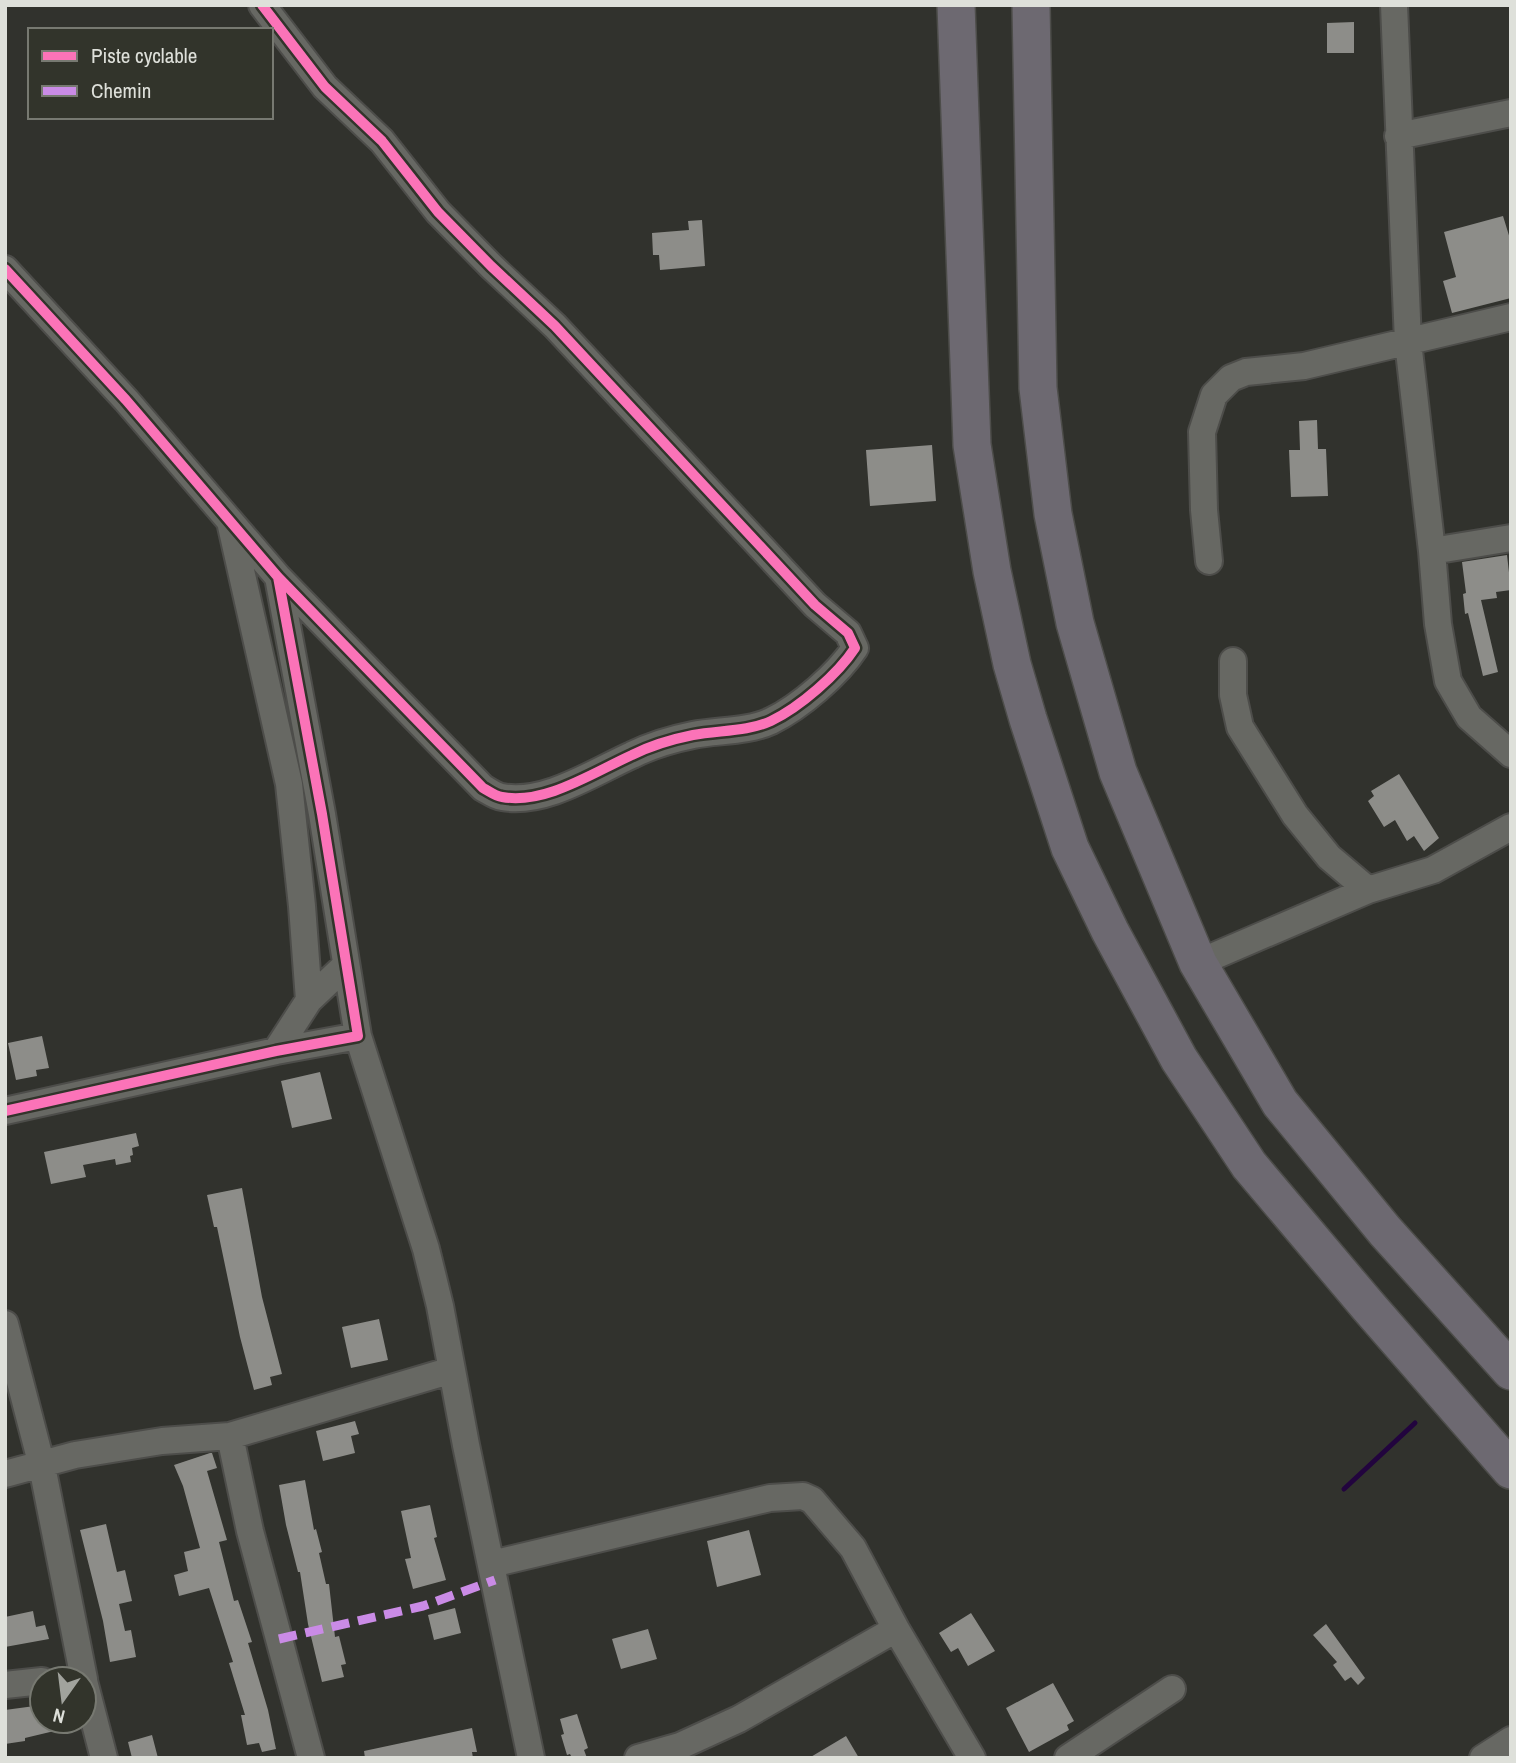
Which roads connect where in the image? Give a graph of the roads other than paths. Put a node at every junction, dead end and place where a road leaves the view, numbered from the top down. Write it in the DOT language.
graph roads {
  1 [pos="262,5"];
  2 [pos="956,5"];
  3 [pos="1031,5"];
  4 [pos="1394,5"];
  5 [pos="1511,113"];
  6 [pos="1398,136"];
  7 [pos="5,269"];
  8 [pos="1511,317"];
  9 [pos="1408,342"];
  10 [pos="231,523"];
  11 [pos="1511,538"];
  12 [pos="1432,551"];
  13 [pos="1209,561"];
  14 [pos="278,578"];
  15 [pos="1233,661"];
  16 [pos="282,746"];
  17 [pos="310,754"];
  18 [pos="1511,754"];
  19 [pos="1511,827"];
  20 [pos="1368,890"];
  21 [pos="1198,963"];
  22 [pos="346,965"];
  23 [pos="309,1000"];
  24 [pos="358,1036"];
  25 [pos="276,1051"];
  26 [pos="5,1111"];
  27 [pos="5,1324"];
  28 [pos="452,1370"];
  29 [pos="1511,1371"];
  30 [pos="230,1436"];
  31 [pos="42,1466"];
  32 [pos="1511,1470"];
  33 [pos="5,1475"];
  34 [pos="492,1564"];
  35 [pos="896,1629"];
  36 [pos="80,1665"];
  37 [pos="28,1683"];
  38 [pos="5,1685"];
  39 [pos="1172,1689"];
  40 [pos="98,1735"];
  41 [pos="1511,1740"];
  42 [pos="104,1758"];
  43 [pos="311,1758"];
  44 [pos="531,1758"];
  45 [pos="638,1758"];
  46 [pos="972,1758"];
  47 [pos="1068,1758"];
  48 [pos="1483,1758"];
  1 -- 14 [label="street"];
  2 -- 32 [label="highway"];
  3 -- 21 [label="highway"];
  4 -- 6 [label="street"];
  5 -- 6 [label="street"];
  6 -- 9 [label="street"];
  7 -- 10 [label="street"];
  8 -- 9 [label="street"];
  9 -- 12 [label="street"];
  9 -- 13 [label="street"];
  10 -- 14 [label="street"];
  10 -- 16 [label="street"];
  11 -- 12 [label="street"];
  12 -- 18 [label="street"];
  14 -- 17 [label="street"];
  15 -- 20 [label="street"];
  16 -- 17 [label="street"];
  16 -- 23 [label="street"];
  17 -- 22 [label="street"];
  19 -- 20 [label="street"];
  20 -- 21 [label="street"];
  21 -- 29 [label="highway"];
  22 -- 23 [label="street"];
  22 -- 24 [label="street"];
  23 -- 25 [label="street"];
  24 -- 25 [label="street"];
  24 -- 28 [label="street"];
  25 -- 26 [label="street"];
  27 -- 31 [label="street"];
  28 -- 30 [label="street"];
  28 -- 34 [label="street"];
  30 -- 31 [label="street"];
  30 -- 43 [label="street"];
  31 -- 33 [label="street"];
  31 -- 36 [label="street"];
  34 -- 35 [label="street"];
  34 -- 44 [label="street"];
  35 -- 45 [label="street"];
  35 -- 46 [label="street"];
  37 -- 38 [label="street"];
  39 -- 47 [label="street"];
  40 -- 42 [label="street"];
  41 -- 48 [label="street"];
}
